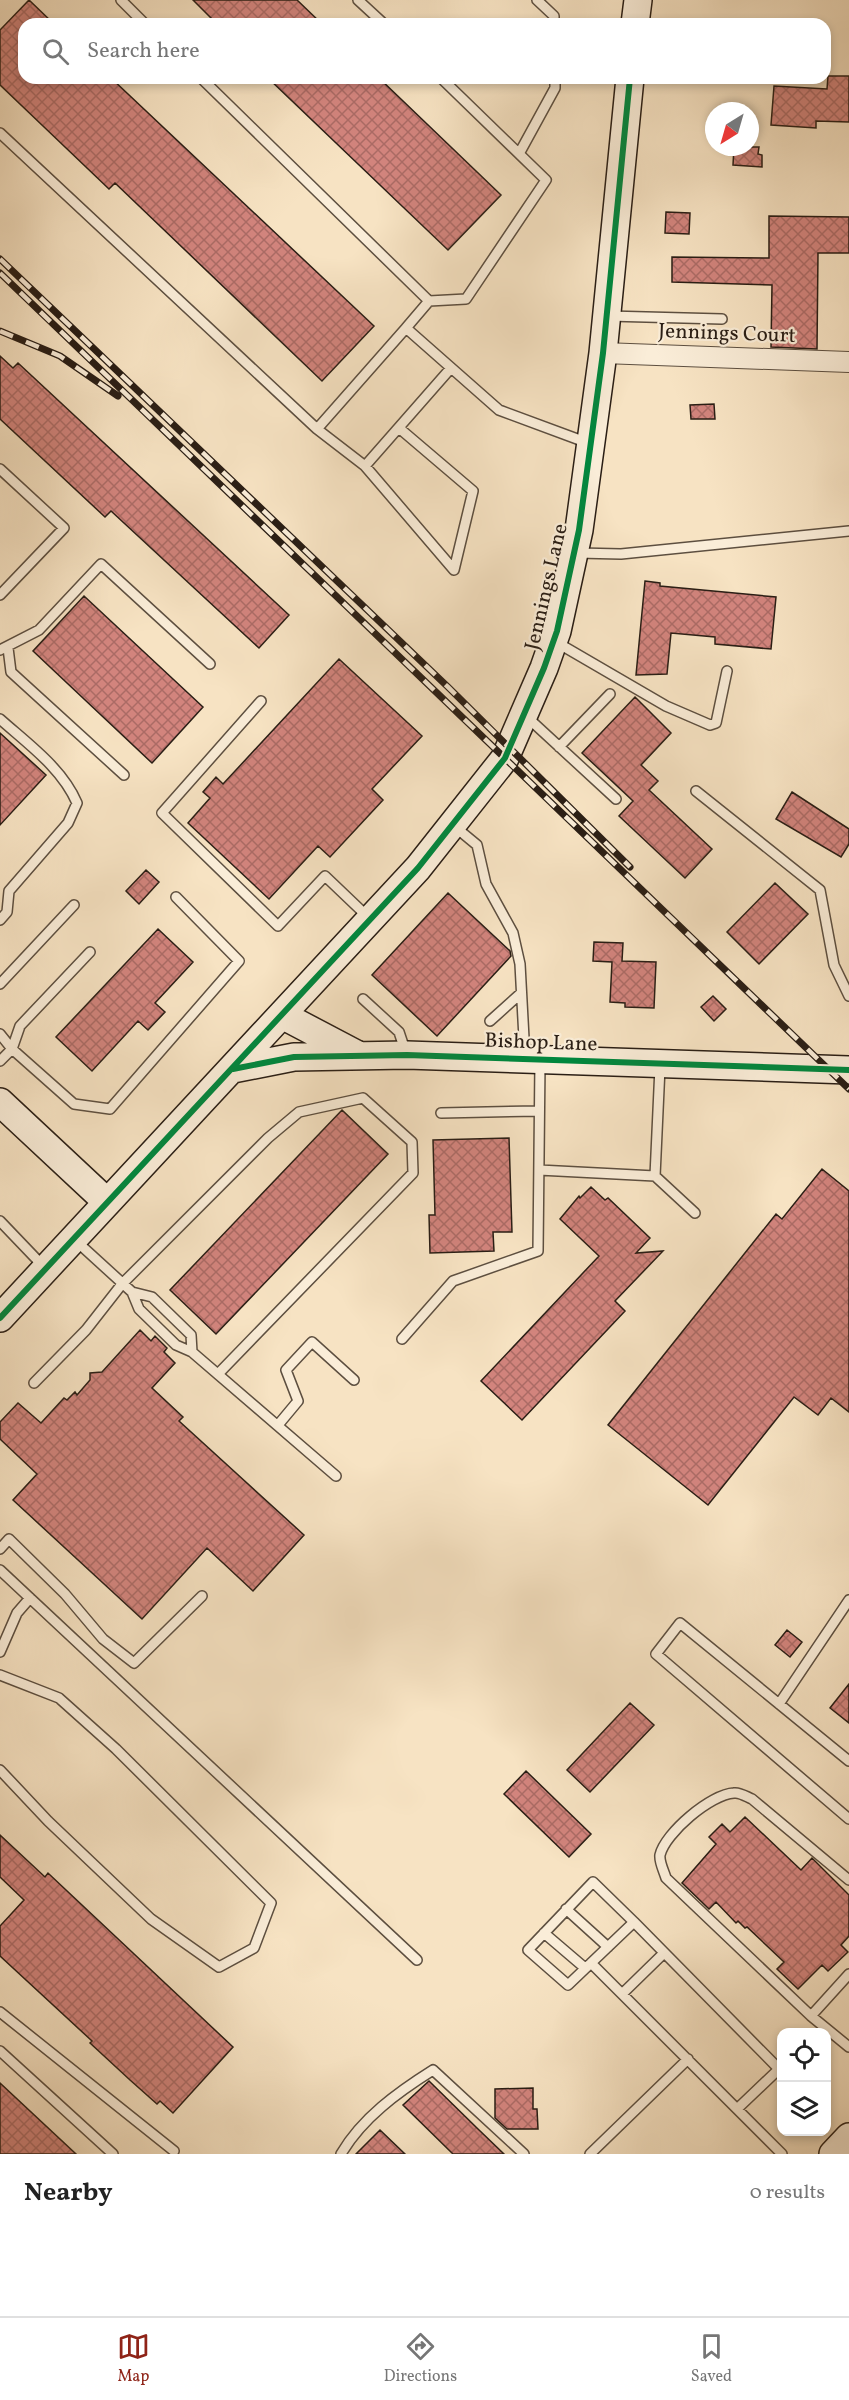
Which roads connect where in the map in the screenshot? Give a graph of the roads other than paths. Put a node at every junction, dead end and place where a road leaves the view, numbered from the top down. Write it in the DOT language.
graph roads {
  1 [pos="121,0"];
  2 [pos="358,0"];
  3 [pos="537,0"];
  4 [pos="638,0"];
  5 [pos="139,18"];
  6 [pos="378,18"];
  7 [pos="554,18"];
  8 [pos="636,18"];
  9 [pos="207,84"];
  10 [pos="447,84"];
  11 [pos="555,84"];
  12 [pos="629,84"];
  13 [pos="0,133"];
  14 [pos="520,152"];
  15 [pos="429,301"];
  16 [pos="606,316"];
  17 [pos="723,320"];
  18 [pos="406,328"];
  19 [pos="603,353"];
  20 [pos="849,362"];
  21 [pos="452,368"];
  22 [pos="399,428"];
  23 [pos="317,429"];
  24 [pos="591,443"];
  25 [pos="365,466"];
  26 [pos="0,469"];
  27 [pos="849,531"];
  28 [pos="575,552"];
  29 [pos="0,595"];
  30 [pos="554,640"];
  31 [pos="4,649"];
  32 [pos="210,664"];
  33 [pos="727,671"];
  34 [pos="610,694"];
  35 [pos="261,701"];
  36 [pos="525,715"];
  37 [pos="0,719"];
  38 [pos="559,747"];
  39 [pos="124,775"];
  40 [pos="696,791"];
  41 [pos="616,799"];
  42 [pos="454,826"];
  43 [pos="176,897"];
  44 [pos="74,905"];
  45 [pos="371,919"];
  46 [pos="0,920"];
  47 [pos="90,952"];
  48 [pos="0,984"];
  49 [pos="520,994"];
  50 [pos="849,996"];
  51 [pos="363,999"];
  52 [pos="282,1015"];
  53 [pos="490,1021"];
  54 [pos="0,1034"];
  55 [pos="12,1049"];
  56 [pos="406,1055"];
  57 [pos="362,1056"];
  58 [pos="533,1059"];
  59 [pos="0,1061"];
  60 [pos="660,1064"];
  61 [pos="233,1069"];
  62 [pos="849,1070"];
  63 [pos="0,1102"];
  64 [pos="538,1111"];
  65 [pos="441,1113"];
  66 [pos="539,1170"];
  67 [pos="655,1176"];
  68 [pos="108,1202"];
  69 [pos="695,1213"];
  70 [pos="0,1221"];
  71 [pos="73,1239"];
  72 [pos="45,1269"];
  73 [pos="122,1284"];
  74 [pos="132,1292"];
  75 [pos="0,1318"];
  76 [pos="402,1339"];
  77 [pos="192,1352"];
  78 [pos="218,1374"];
  79 [pos="354,1380"];
  80 [pos="34,1383"];
  81 [pos="278,1425"];
  82 [pos="336,1476"];
  83 [pos="0,1549"];
  84 [pos="0,1570"];
  85 [pos="202,1596"];
  86 [pos="30,1598"];
  87 [pos="849,1600"];
  88 [pos="0,1652"];
  89 [pos="0,1675"];
  90 [pos="779,1704"];
  91 [pos="849,1761"];
  92 [pos="0,1770"];
  93 [pos="849,1819"];
  94 [pos="849,1880"];
  95 [pos="566,1910"];
  96 [pos="634,1922"];
  97 [pos="544,1933"];
  98 [pos="608,1947"];
  99 [pos="664,1953"];
  100 [pos="417,1960"];
  101 [pos="588,1965"];
  102 [pos="849,1974"];
  103 [pos="622,1994"];
  104 [pos="0,2012"];
  105 [pos="811,2016"];
  106 [pos="849,2047"];
  107 [pos="0,2051"];
  108 [pos="688,2059"];
  109 [pos="737,2109"];
  110 [pos="849,2137"];
  111 [pos="174,2151"];
  112 [pos="113,2154"];
  113 [pos="341,2154"];
  114 [pos="524,2154"];
  115 [pos="590,2154"];
  116 [pos="782,2154"];
  117 [pos="833,2154"];
  1 -- 5 [label="lane"];
  2 -- 6 [label="lane"];
  3 -- 7 [label="lane"];
  4 -- 8 [label="street"];
  9 -- 15 [label="lane"];
  10 -- 14 [label="lane"];
  11 -- 14 [label="lane"];
  12 -- 16 [label="street, Jennings Lane"];
  13 -- 23 [label="lane"];
  14 -- 15 [label="lane"];
  15 -- 18 [label="lane"];
  16 -- 17 [label="lane"];
  16 -- 19 [label="street, Jennings Lane"];
  18 -- 21 [label="lane"];
  18 -- 23 [label="lane"];
  19 -- 20 [label="street, Jennings Court"];
  19 -- 24 [label="street, Jennings Lane"];
  21 -- 22 [label="lane"];
  21 -- 24 [label="lane"];
  22 -- 25 [label="lane"];
  22 -- 25 [label="lane"];
  23 -- 25 [label="lane"];
  24 -- 28 [label="street, Jennings Lane"];
  26 -- 29 [label="lane"];
  27 -- 28 [label="lane"];
  28 -- 30 [label="street, Jennings Lane"];
  30 -- 33 [label="lane"];
  30 -- 36 [label="street, Jennings Lane"];
  31 -- 32 [label="lane"];
  31 -- 39 [label="lane"];
  34 -- 38 [label="lane"];
  35 -- 45 [label="lane"];
  36 -- 38 [label="lane"];
  36 -- 42 [label="street, Jennings Lane"];
  37 -- 46 [label="lane"];
  38 -- 41 [label="lane"];
  40 -- 50 [label="lane"];
  42 -- 45 [label="street, Jennings Lane"];
  42 -- 49 [label="lane"];
  43 -- 55 [label="lane"];
  44 -- 48 [label="lane"];
  45 -- 52 [label="street, Jennings Lane"];
  47 -- 55 [label="lane"];
  49 -- 53 [label="lane"];
  49 -- 58 [label="lane"];
  51 -- 56 [label="lane"];
  52 -- 57 [label="street, Bishop Lane"];
  52 -- 61 [label="street"];
  54 -- 55 [label="lane"];
  55 -- 59 [label="lane"];
  56 -- 57 [label="street, Bishop Lane"];
  56 -- 58 [label="street, Bishop Lane"];
  57 -- 61 [label="street, Bishop Lane"];
  58 -- 60 [label="street, Bishop Lane"];
  58 -- 64 [label="lane"];
  60 -- 62 [label="street, Bishop Lane"];
  60 -- 67 [label="lane"];
  61 -- 68 [label="street"];
  63 -- 68 [label="street"];
  64 -- 65 [label="lane"];
  64 -- 66 [label="lane"];
  66 -- 67 [label="lane"];
  66 -- 76 [label="lane"];
  67 -- 69 [label="lane"];
  68 -- 71 [label="street"];
  70 -- 72 [label="lane"];
  71 -- 72 [label="street"];
  71 -- 73 [label="lane"];
  72 -- 75 [label="street"];
  73 -- 74 [label="lane"];
  73 -- 78 [label="lane"];
  73 -- 80 [label="lane"];
  74 -- 77 [label="lane"];
  74 -- 77 [label="lane"];
  77 -- 78 [label="lane"];
  78 -- 81 [label="lane"];
  79 -- 81 [label="lane"];
  81 -- 82 [label="lane"];
  83 -- 85 [label="lane"];
  84 -- 86 [label="lane"];
  86 -- 88 [label="lane"];
  86 -- 100 [label="lane"];
  87 -- 90 [label="lane"];
  89 -- 92 [label="lane"];
  90 -- 91 [label="lane"];
  90 -- 93 [label="lane"];
  94 -- 105 [label="lane"];
  95 -- 96 [label="lane"];
  95 -- 97 [label="lane"];
  95 -- 98 [label="lane"];
  96 -- 98 [label="lane"];
  96 -- 99 [label="lane"];
  97 -- 101 [label="lane"];
  97 -- 101 [label="lane"];
  98 -- 101 [label="lane"];
  99 -- 103 [label="lane"];
  99 -- 109 [label="lane"];
  101 -- 103 [label="lane"];
  102 -- 105 [label="lane"];
  103 -- 108 [label="lane"];
  104 -- 111 [label="lane"];
  105 -- 106 [label="lane"];
  107 -- 112 [label="lane"];
  108 -- 109 [label="lane"];
  108 -- 115 [label="lane"];
  109 -- 116 [label="lane"];
  110 -- 117 [label="street"];
  113 -- 114 [label="lane"];
}
